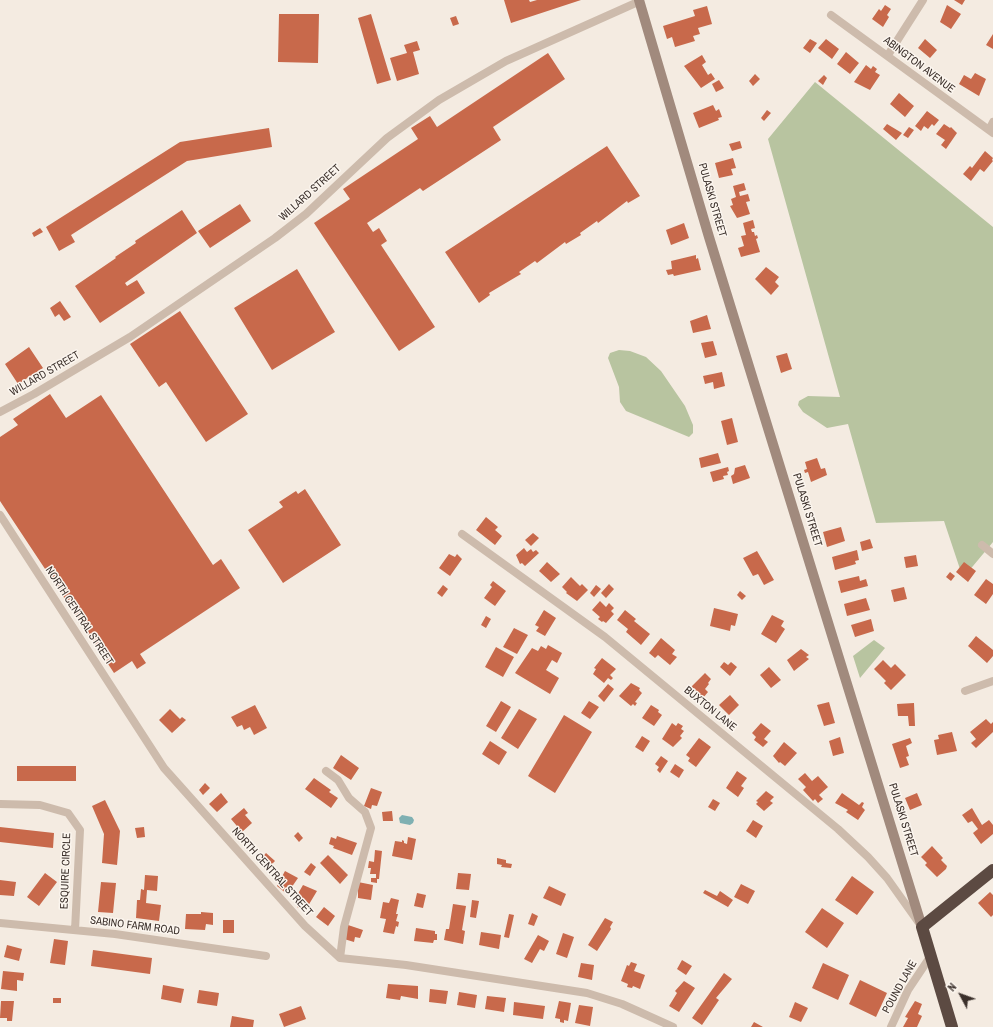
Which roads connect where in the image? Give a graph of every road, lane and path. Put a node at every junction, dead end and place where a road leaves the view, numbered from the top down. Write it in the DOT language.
graph roads {
  1 [pos="923,0"];
  2 [pos="640,1"];
  3 [pos="831,15"];
  4 [pos="888,55"];
  5 [pos="992,129"];
  6 [pos="0,412"];
  7 [pos="0,515"];
  8 [pos="462,534"];
  9 [pos="982,546"];
  10 [pos="993,554"];
  11 [pos="993,681"];
  12 [pos="965,691"];
  13 [pos="326,771"];
  14 [pos="0,804"];
  15 [pos="993,870"];
  16 [pos="0,923"];
  17 [pos="922,927"];
  18 [pos="75,930"];
  19 [pos="266,956"];
  20 [pos="930,957"];
  21 [pos="340,958"];
  22 [pos="673,1027"];
  23 [pos="891,1027"];
  24 [pos="952,1027"];
  1 -- 4 [label="street"];
  2 -- 6 [label="street, WILLARD STREET"];
  2 -- 17 [label="main road, PULASKI STREET"];
  3 -- 4 [label="street, ABINGTON AVENUE"];
  4 -- 5 [label="street, ABINGTON AVENUE"];
  7 -- 21 [label="street, NORTH CENTRAL STREET"];
  8 -- 17 [label="street, BUXTON LANE"];
  9 -- 10 [label="street"];
  11 -- 12 [label="street"];
  13 -- 21 [label="street"];
  14 -- 18 [label="street, ESQUIRE CIRCLE"];
  15 -- 17 [label="highway"];
  16 -- 18 [label="street, SABINO FARM ROAD"];
  17 -- 20 [label="highway, PULASKI STREET"];
  18 -- 19 [label="street, SABINO FARM ROAD"];
  20 -- 23 [label="street, POUND LANE"];
  20 -- 24 [label="highway, PULASKI STREET"];
  21 -- 22 [label="street"];
}
